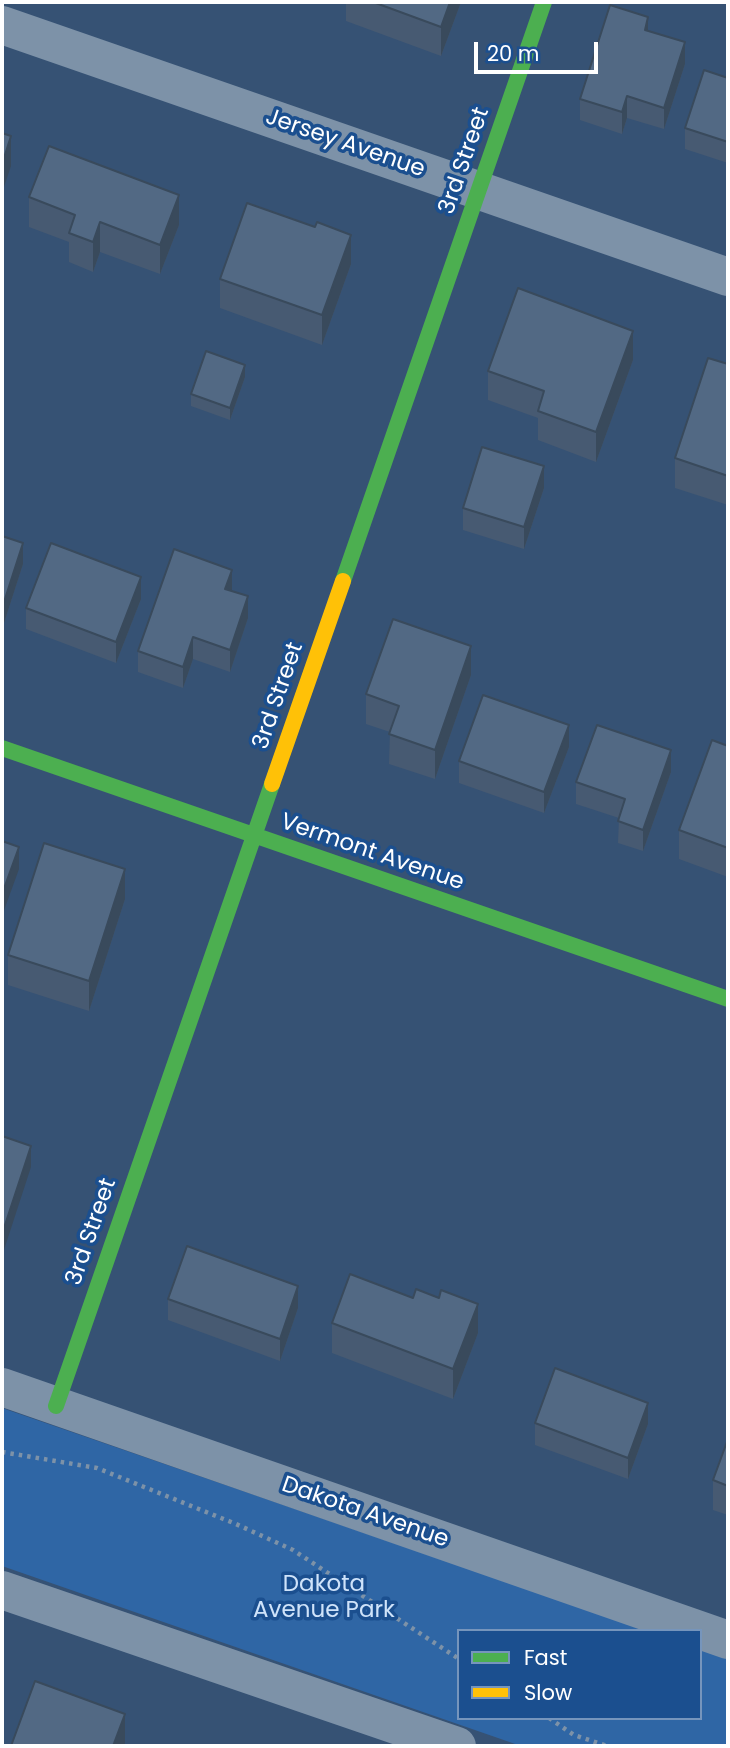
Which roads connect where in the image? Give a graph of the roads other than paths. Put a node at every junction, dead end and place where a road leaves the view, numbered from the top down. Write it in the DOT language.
graph roads {
  1 [pos="544,2"];
  2 [pos="2,25"];
  3 [pos="479,190"];
  4 [pos="728,277"];
  5 [pos="2,748"];
  6 [pos="254,836"];
  7 [pos="728,999"];
  8 [pos="2,1387"];
  9 [pos="55,1406"];
  10 [pos="2,1590"];
  11 [pos="696,1629"];
  12 [pos="702,1631"];
  13 [pos="728,1640"];
  14 [pos="457,1746"];
  1 -- 3 [label="street, 3rd Street"];
  2 -- 3 [label="street, Jersey Avenue"];
  3 -- 4 [label="street, Jersey Avenue"];
  3 -- 6 [label="street, 3rd Street"];
  5 -- 6 [label="street, Vermont Avenue"];
  6 -- 7 [label="street, Vermont Avenue"];
  6 -- 9 [label="street, 3rd Street"];
  8 -- 9 [label="street, Dakota Avenue"];
  9 -- 11 [label="street, Dakota Avenue"];
  10 -- 14 [label="street"];
  12 -- 13 [label="street, Dakota Avenue"];
}
